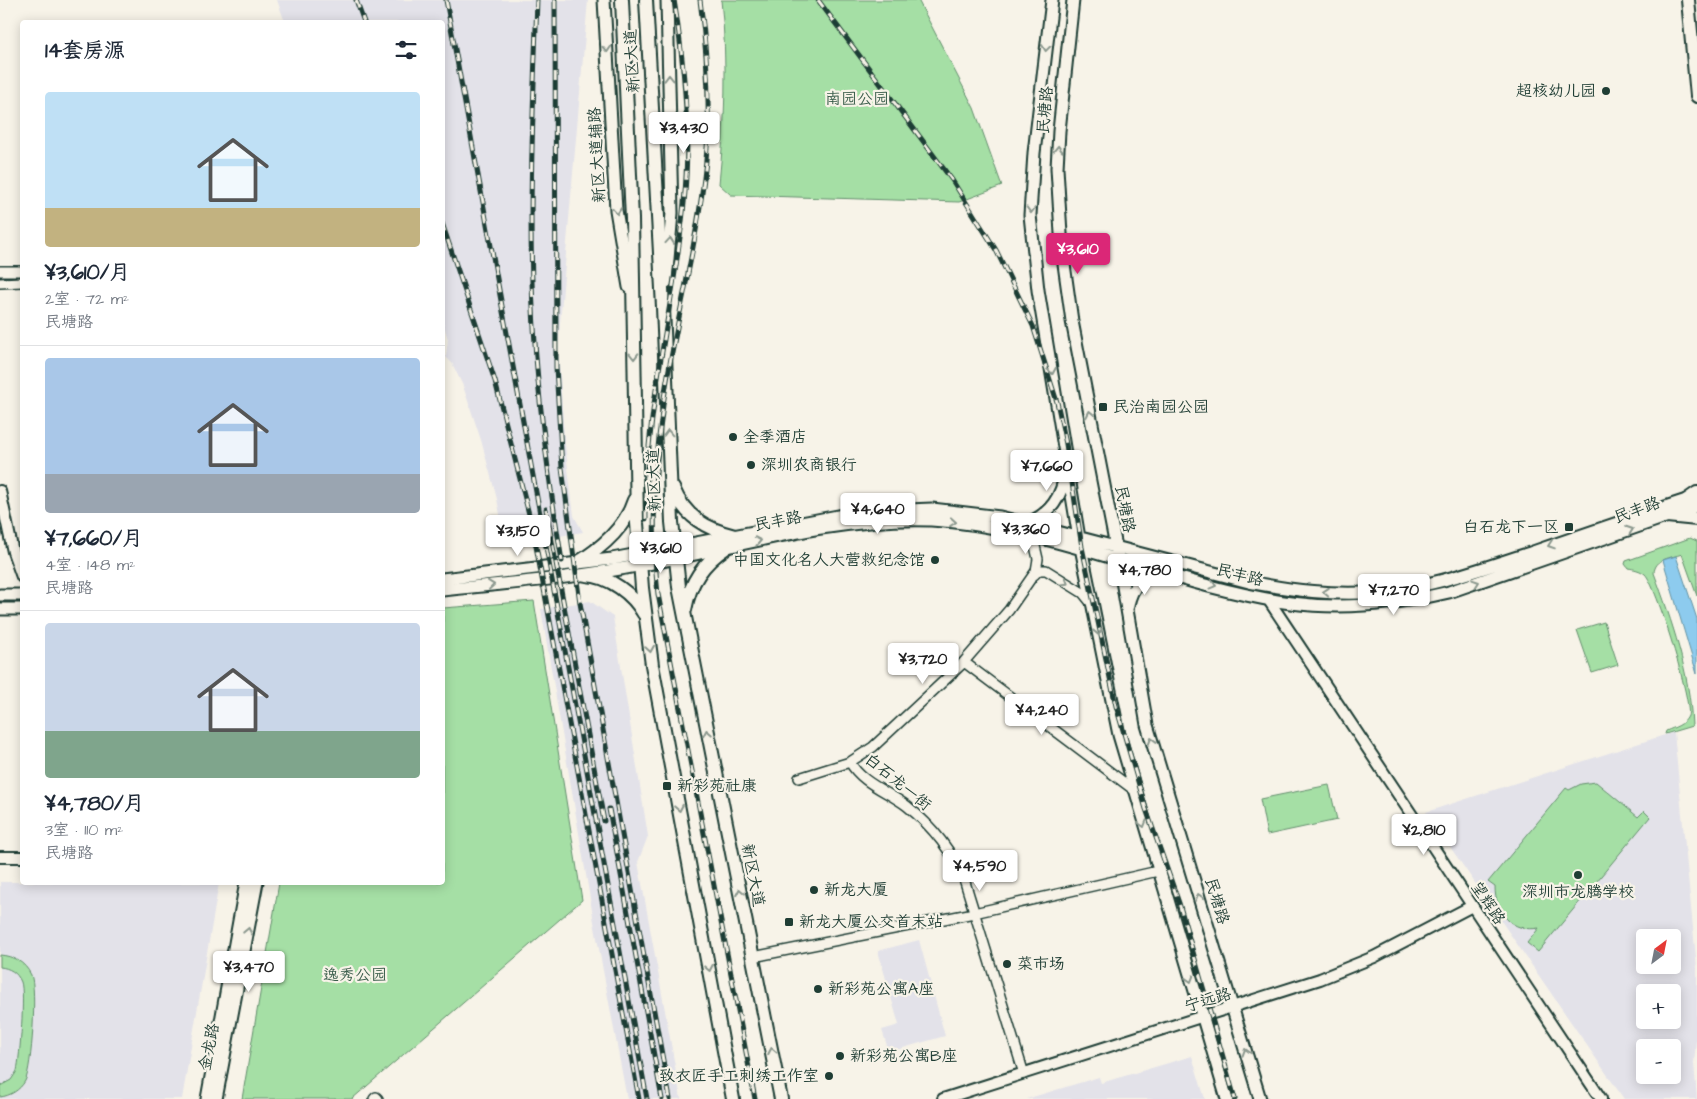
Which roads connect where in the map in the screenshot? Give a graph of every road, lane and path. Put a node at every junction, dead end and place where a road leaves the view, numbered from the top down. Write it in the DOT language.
graph roads {
  1 [pos="604,0"];
  2 [pos="622,0"];
  3 [pos="646,0"];
  4 [pos="667,0"];
  5 [pos="1052,0"];
  6 [pos="1073,0"];
  7 [pos="1688,0"];
  8 [pos="1697,96"];
  9 [pos="0,271"];
  10 [pos="20,271"];
  11 [pos="20,282"];
  12 [pos="0,283"];
  13 [pos="633,307"];
  14 [pos="663,307"];
  15 [pos="1067,462"];
  16 [pos="670,482"];
  17 [pos="0,491"];
  18 [pos="636,491"];
  19 [pos="1695,499"];
  20 [pos="1667,516"];
  21 [pos="1697,518"];
  22 [pos="1025,529"];
  23 [pos="735,536"];
  24 [pos="1079,538"];
  25 [pos="727,547"];
  26 [pos="1116,547"];
  27 [pos="1082,550"];
  28 [pos="675,553"];
  29 [pos="1118,559"];
  30 [pos="640,560"];
  31 [pos="574,564"];
  32 [pos="20,571"];
  33 [pos="1163,572"];
  34 [pos="586,575"];
  35 [pos="1034,575"];
  36 [pos="445,578"];
  37 [pos="445,590"];
  38 [pos="0,595"];
  39 [pos="20,595"];
  40 [pos="1268,599"];
  41 [pos="1093,605"];
  42 [pos="0,609"];
  43 [pos="20,609"];
  44 [pos="645,616"];
  45 [pos="684,617"];
  46 [pos="1128,620"];
  47 [pos="964,662"];
  48 [pos="850,762"];
  49 [pos="799,778"];
  50 [pos="1134,790"];
  51 [pos="0,857"];
  52 [pos="20,857"];
  53 [pos="1158,871"];
  54 [pos="245,885"];
  55 [pos="256,885"];
  56 [pos="1472,906"];
  57 [pos="974,913"];
  58 [pos="753,957"];
  59 [pos="1233,1008"];
  60 [pos="1202,1018"];
  61 [pos="1024,1074"];
  62 [pos="207,1099"];
  63 [pos="216,1099"];
  64 [pos="374,1099"];
  65 [pos="378,1099"];
  66 [pos="733,1099"];
  67 [pos="782,1099"];
  68 [pos="943,1099"];
  69 [pos="1227,1099"];
  70 [pos="1260,1099"];
  71 [pos="1602,1099"];
  1 -- 13 [label="main road, 新区大道辅路, one-way"];
  2 -- 13 [label="main road, 新区大道"];
  3 -- 14 [label="main road, 新区大道"];
  14 -- 4 [label="main road, one-way"];
  5 -- 15 [label="main road, 民塘路, one-way"];
  26 -- 6 [label="main road, 民塘路, one-way"];
  7 -- 8 [label="main road"];
  9 -- 10 [label="street"];
  11 -- 12 [label="street"];
  13 -- 18 [label="main road, 新区大道, one-way"];
  16 -- 14 [label="main road, 新区大道, one-way"];
  15 -- 22 [label="main road"];
  15 -- 24 [label="main road, 民塘路"];
  16 -- 23 [label="main road"];
  16 -- 28 [label="main road, 新区大道"];
  17 -- 32 [label="street"];
  18 -- 30 [label="main road, 新区大道"];
  18 -- 31 [label="main road"];
  19 -- 20 [label="main road, 民丰路"];
  19 -- 26 [label="main road, 民丰路, one-way"];
  20 -- 21 [label="main road"];
  40 -- 20 [label="main road, 民丰路, one-way"];
  22 -- 23 [label="main road, 民丰路"];
  22 -- 24 [label="main road, 民丰路"];
  25 -- 22 [label="main road, 民丰路, one-way"];
  22 -- 27 [label="main road, 民丰路"];
  22 -- 35 [label="street"];
  23 -- 28 [label="main road, 民丰路"];
  24 -- 26 [label="main road, 民丰路"];
  24 -- 27 [label="main road, 民塘路"];
  25 -- 28 [label="main road, 民丰路"];
  25 -- 45 [label="main road"];
  26 -- 29 [label="main road, 民塘路"];
  27 -- 29 [label="main road, 民丰路"];
  27 -- 41 [label="main road, 民塘路"];
  28 -- 30 [label="main road, 民丰路"];
  28 -- 45 [label="main road, 新区大道"];
  29 -- 33 [label="main road, 民丰路"];
  29 -- 46 [label="main road, 民塘路"];
  30 -- 31 [label="main road, 民丰路"];
  30 -- 34 [label="main road, 民丰路"];
  30 -- 44 [label="main road, 新区大道"];
  31 -- 36 [label="main road, 民丰路"];
  33 -- 40 [label="main road, 民丰路, one-way"];
  33 -- 46 [label="main road"];
  37 -- 34 [label="main road, 民丰路, one-way"];
  34 -- 44 [label="main road"];
  35 -- 41 [label="street, one-way"];
  35 -- 47 [label="street"];
  38 -- 39 [label="main road"];
  40 -- 56 [label="street, 望辉路"];
  41 -- 50 [label="main road, 民塘路, one-way"];
  42 -- 43 [label="main road"];
  44 -- 66 [label="main road, 新区大道, one-way"];
  58 -- 45 [label="main road, 新区大道, one-way"];
  59 -- 46 [label="main road, 民塘路, one-way"];
  47 -- 48 [label="street"];
  47 -- 50 [label="street"];
  48 -- 49 [label="street"];
  48 -- 57 [label="street, 白石龙一街"];
  50 -- 53 [label="main road, 民塘路, one-way"];
  51 -- 52 [label="street"];
  53 -- 57 [label="street"];
  53 -- 60 [label="main road, 民塘路, one-way"];
  54 -- 62 [label="main road, 金龙路"];
  63 -- 55 [label="main road, 金龙路, one-way"];
  56 -- 59 [label="street, 宁远路"];
  56 -- 71 [label="street, 望辉路"];
  57 -- 58 [label="street"];
  57 -- 61 [label="street, 白石龙一街"];
  67 -- 58 [label="main road, 新区大道, one-way"];
  59 -- 60 [label="street, 宁远路"];
  70 -- 59 [label="main road, 民塘路, one-way"];
  60 -- 61 [label="street, 宁远路"];
  60 -- 69 [label="main road, 民塘路"];
  61 -- 68 [label="street, 宁远路"];
  64 -- 65 [label="street"];
}
